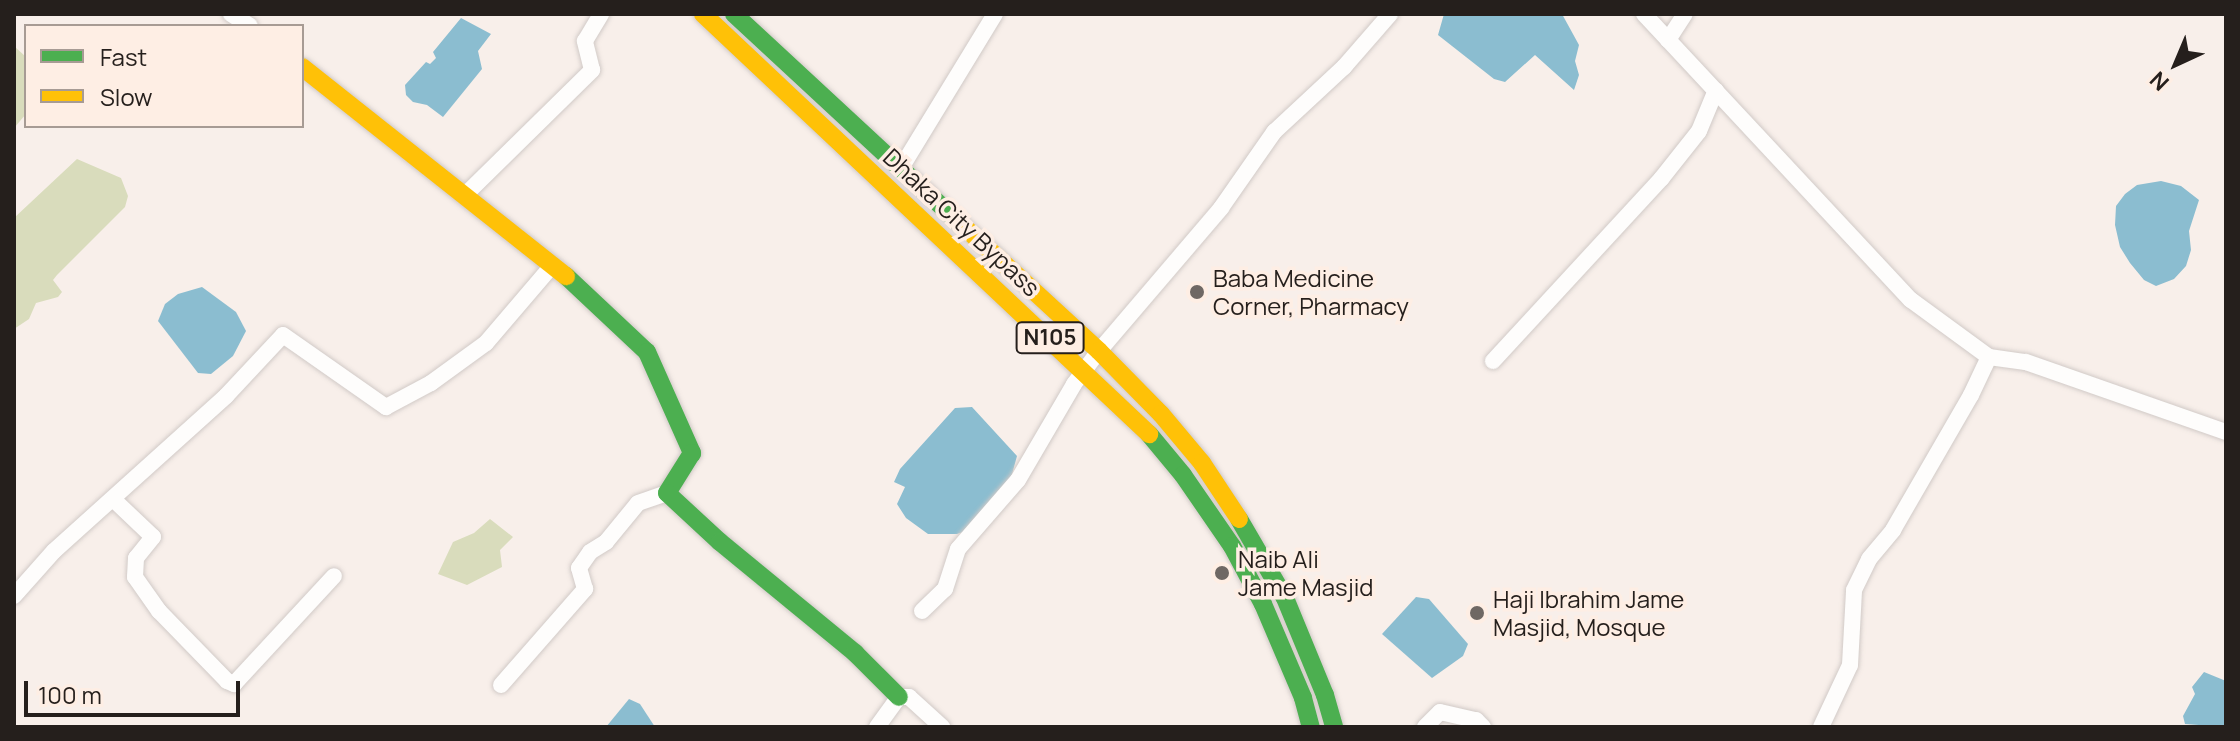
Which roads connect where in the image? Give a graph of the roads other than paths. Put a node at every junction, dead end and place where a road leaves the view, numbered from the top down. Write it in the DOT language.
graph roads {
  1 [pos="601,14"];
  2 [pos="703,14"];
  3 [pos="734,14"];
  4 [pos="995,14"];
  5 [pos="1390,14"];
  6 [pos="1644,14"];
  7 [pos="1685,14"];
  8 [pos="1668,40"];
  9 [pos="304,69"];
  10 [pos="1716,90"];
  11 [pos="901,168"];
  12 [pos="466,194"];
  13 [pos="551,267"];
  14 [pos="1099,351"];
  15 [pos="1989,357"];
  16 [pos="1493,361"];
  17 [pos="1084,370"];
  18 [pos="2226,432"];
  19 [pos="667,493"];
  20 [pos="113,499"];
  21 [pos="334,576"];
  22 [pos="14,596"];
  23 [pos="922,611"];
  24 [pos="501,685"];
  25 [pos="899,697"];
  26 [pos="877,727"];
  27 [pos="942,727"];
  28 [pos="1311,727"];
  29 [pos="1334,727"];
  30 [pos="1425,727"];
  31 [pos="1483,727"];
  32 [pos="1821,727"];
  1 -- 12 [label="street"];
  2 -- 17 [label="main road, Dhaka City Bypass / N105"];
  3 -- 11 [label="main road"];
  4 -- 11 [label="street"];
  5 -- 14 [label="street"];
  6 -- 8 [label="street"];
  7 -- 8 [label="street"];
  8 -- 10 [label="street"];
  9 -- 12 [label="main road"];
  10 -- 15 [label="street"];
  10 -- 16 [label="street"];
  11 -- 14 [label="main road"];
  12 -- 13 [label="main road"];
  13 -- 19 [label="main road"];
  13 -- 20 [label="street"];
  14 -- 17 [label="street"];
  14 -- 29 [label="main road"];
  15 -- 18 [label="street"];
  15 -- 32 [label="street"];
  17 -- 23 [label="street"];
  17 -- 28 [label="main road, Dhaka City Bypass / N105"];
  19 -- 24 [label="street"];
  19 -- 25 [label="main road"];
  20 -- 21 [label="street"];
  20 -- 22 [label="street"];
  25 -- 26 [label="street"];
  25 -- 27 [label="street"];
  30 -- 31 [label="street"];
}
